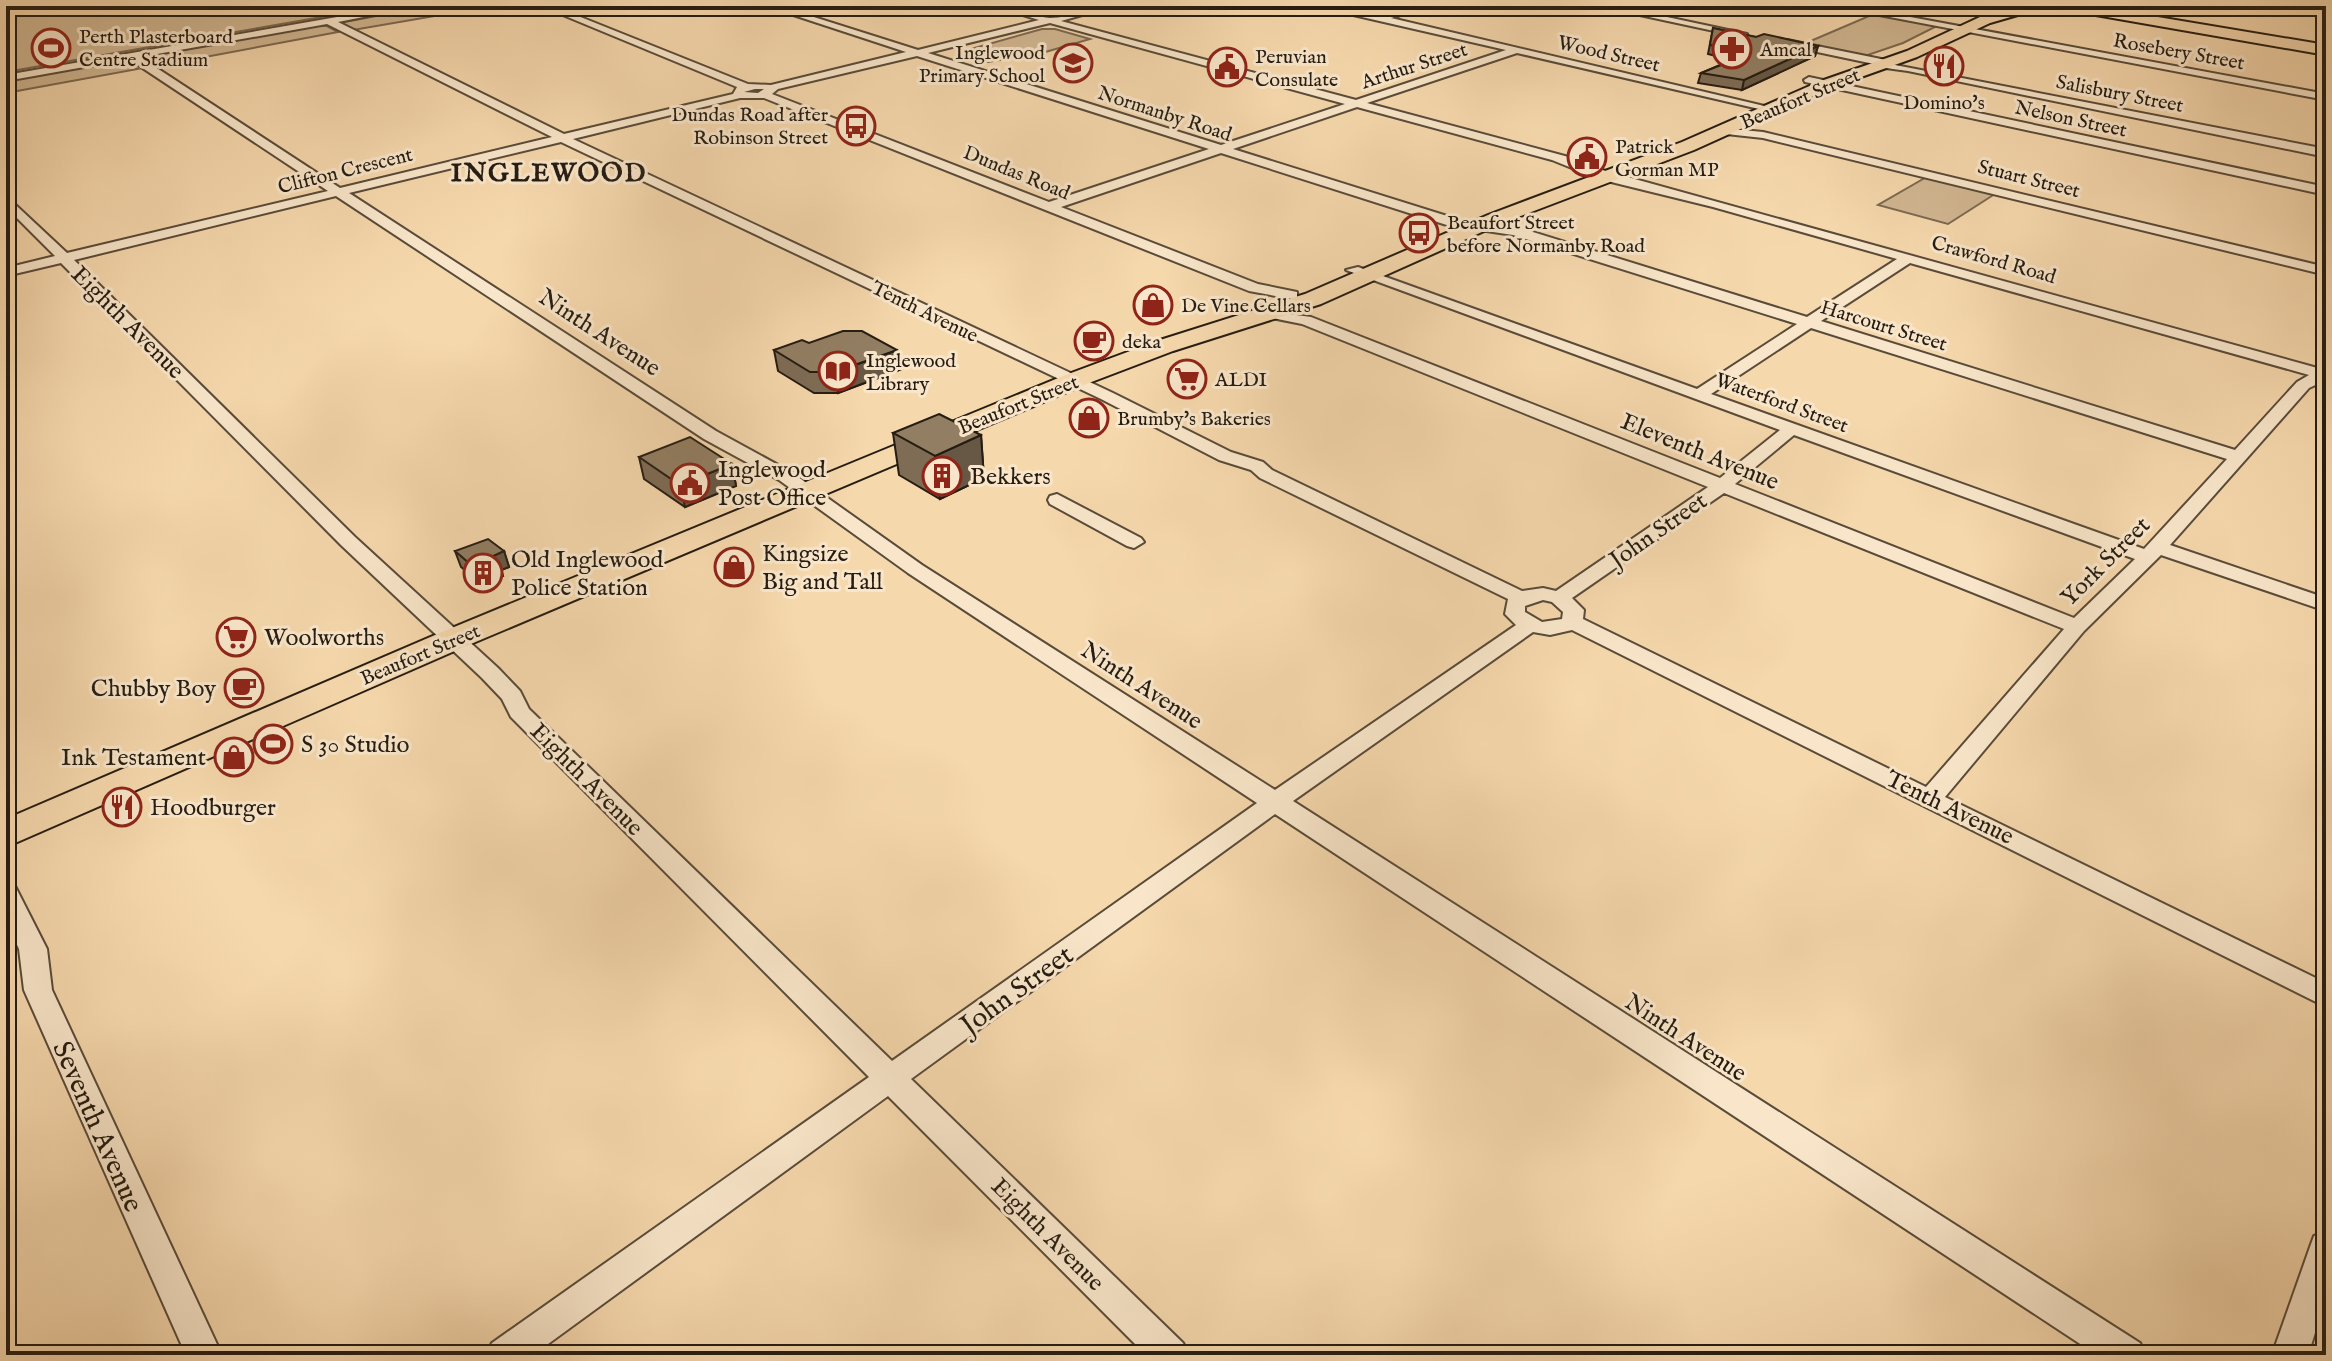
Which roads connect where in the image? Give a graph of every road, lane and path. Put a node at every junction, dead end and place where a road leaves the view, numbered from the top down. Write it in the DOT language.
graph roads {
  1 [pos="415,6"];
  2 [pos="770,6"];
  3 [pos="997,6"];
  4 [pos="1110,6"];
  5 [pos="1318,6"];
  6 [pos="1425,6"];
  7 [pos="1602,6"];
  8 [pos="1836,6"];
  9 [pos="2010,6"];
  10 [pos="2042,6"];
  11 [pos="2067,6"];
  12 [pos="2093,6"];
  13 [pos="551,7"];
  14 [pos="1996,8"];
  15 [pos="1381,18"];
  16 [pos="1050,20"];
  17 [pos="328,21"];
  18 [pos="1956,28"];
  19 [pos="1750,36"];
  20 [pos="1779,42"];
  21 [pos="2326,47"];
  22 [pos="1515,50"];
  23 [pos="916,53"];
  24 [pos="131,56"];
  25 [pos="1887,63"];
  26 [pos="6,78"];
  27 [pos="1809,80"];
  28 [pos="1827,84"];
  29 [pos="743,91"];
  30 [pos="768,91"];
  31 [pos="2326,97"];
  32 [pos="1355,104"];
  33 [pos="1759,108"];
  34 [pos="1721,131"];
  35 [pos="563,138"];
  36 [pos="1221,149"];
  37 [pos="2326,153"];
  38 [pos="1601,172"];
  39 [pos="2326,191"];
  40 [pos="338,192"];
  41 [pos="6,200"];
  42 [pos="1051,206"];
  43 [pos="1486,225"];
  44 [pos="64,258"];
  45 [pos="1908,258"];
  46 [pos="2326,271"];
  47 [pos="6,272"];
  48 [pos="1356,277"];
  49 [pos="1400,289"];
  50 [pos="1280,305"];
  51 [pos="1809,323"];
  52 [pos="2325,374"];
  53 [pos="1063,377"];
  54 [pos="1698,395"];
  55 [pos="1791,429"];
  56 [pos="2240,457"];
  57 [pos="1723,485"];
  58 [pos="802,488"];
  59 [pos="1057,500"];
  60 [pos="1134,542"];
  61 [pos="2152,552"];
  62 [pos="1559,598"];
  63 [pos="2326,605"];
  64 [pos="1525,611"];
  65 [pos="1572,622"];
  66 [pos="2077,627"];
  67 [pos="448,634"];
  68 [pos="1931,797"];
  69 [pos="1275,802"];
  70 [pos="6,813"];
  71 [pos="6,834"];
  72 [pos="6,893"];
  73 [pos="2326,996"];
  74 [pos="891,1079"];
  75 [pos="2326,1247"];
  76 [pos="204,1355"];
  77 [pos="504,1355"];
  78 [pos="1171,1355"];
  79 [pos="2128,1355"];
  80 [pos="2290,1355"];
  1 -- 17 [label="street"];
  2 -- 23 [label="street, Normanby Road"];
  3 -- 16 [label="street, Crawford Road"];
  4 -- 16 [label="street"];
  5 -- 15 [label="street, Wood Street"];
  6 -- 15 [label="street"];
  7 -- 19 [label="street"];
  8 -- 18 [label="street, Rosebery Street"];
  9 -- 14 [label="main road, Beaufort Street"];
  10 -- 18 [label="main road, Beaufort Street"];
  11 -- 21 [label="main road"];
  12 -- 21 [label="main road"];
  13 -- 29 [label="street"];
  14 -- 18 [label="main road, Beaufort Street"];
  15 -- 22 [label="street, Wood Street"];
  16 -- 23 [label="street"];
  16 -- 32 [label="street, Crawford Road"];
  17 -- 24 [label="street"];
  17 -- 35 [label="street, Tenth Avenue"];
  18 -- 25 [label="main road, Beaufort Street"];
  18 -- 25 [label="main road, Beaufort Street"];
  18 -- 31 [label="street, Rosebery Street"];
  20 -- 25 [label="street, Salisbury Street"];
  22 -- 32 [label="street, Arthur Street"];
  22 -- 33 [label="street, Wood Street"];
  23 -- 30 [label="street"];
  23 -- 36 [label="street, Normanby Road"];
  24 -- 26 [label="street"];
  24 -- 40 [label="street, Ninth Avenue"];
  25 -- 27 [label="main road, Beaufort Street"];
  25 -- 28 [label="main road, Beaufort Street"];
  25 -- 37 [label="street, Salisbury Street"];
  27 -- 28 [label="street, Nelson Street"];
  27 -- 33 [label="main road, Beaufort Street"];
  28 -- 33 [label="main road, Beaufort Street"];
  28 -- 39 [label="street, Nelson Street"];
  29 -- 30 [label="street"];
  29 -- 35 [label="street, Clifton Crescent"];
  30 -- 42 [label="street, Dundas Road"];
  32 -- 36 [label="street, Arthur Street"];
  32 -- 38 [label="street, Crawford Road"];
  33 -- 34 [label="main road, Beaufort Street"];
  33 -- 38 [label="main road, Beaufort Street"];
  34 -- 38 [label="main road, Beaufort Street"];
  34 -- 46 [label="street, Stuart Street"];
  35 -- 40 [label="street, Clifton Crescent"];
  35 -- 53 [label="street, Tenth Avenue"];
  36 -- 42 [label="street, Arthur Street"];
  36 -- 43 [label="street, Normanby Road"];
  38 -- 43 [label="main road, Beaufort Street"];
  38 -- 45 [label="street, Crawford Road"];
  40 -- 44 [label="street, Clifton Crescent"];
  40 -- 58 [label="street, Ninth Avenue"];
  41 -- 44 [label="street, Eighth Avenue"];
  42 -- 50 [label="street, Dundas Road"];
  43 -- 48 [label="main road, Beaufort Street"];
  43 -- 51 [label="street, Harcourt Street"];
  44 -- 47 [label="street, Clifton Crescent"];
  44 -- 67 [label="street, Eighth Avenue"];
  45 -- 51 [label="street"];
  45 -- 52 [label="street, Crawford Road"];
  48 -- 49 [label="street, Waterford Street"];
  48 -- 49 [label="street, Waterford Street"];
  48 -- 50 [label="main road, Beaufort Street"];
  49 -- 54 [label="street, Waterford Street"];
  50 -- 53 [label="main road, Beaufort Street"];
  50 -- 57 [label="street, Eleventh Avenue"];
  51 -- 54 [label="street"];
  51 -- 56 [label="street, Harcourt Street"];
  52 -- 56 [label="street, York Street"];
  53 -- 58 [label="main road, Beaufort Street"];
  53 -- 64 [label="street, Tenth Avenue"];
  54 -- 55 [label="street, Waterford Street"];
  55 -- 57 [label="street, John Street"];
  55 -- 61 [label="street, Waterford Street"];
  56 -- 61 [label="street, York Street"];
  57 -- 62 [label="street, John Street"];
  57 -- 66 [label="street, Eleventh Avenue"];
  58 -- 67 [label="main road, Beaufort Street"];
  58 -- 69 [label="street, Ninth Avenue"];
  59 -- 60 [label="street"];
  61 -- 63 [label="street, Waterford Street"];
  61 -- 66 [label="street, York Street"];
  62 -- 64 [label="street"];
  62 -- 65 [label="street"];
  64 -- 65 [label="street"];
  64 -- 69 [label="street, John Street"];
  65 -- 68 [label="street, Tenth Avenue"];
  66 -- 68 [label="street, York Street"];
  67 -- 70 [label="main road, Beaufort Street"];
  67 -- 71 [label="main road, Beaufort Street"];
  67 -- 74 [label="street, Eighth Avenue"];
  68 -- 73 [label="street, Tenth Avenue"];
  69 -- 74 [label="street, John Street"];
  69 -- 79 [label="street, Ninth Avenue"];
  72 -- 76 [label="street, Seventh Avenue"];
  74 -- 77 [label="street, John Street"];
  74 -- 78 [label="street, Eighth Avenue"];
  75 -- 80 [label="street"];
}
